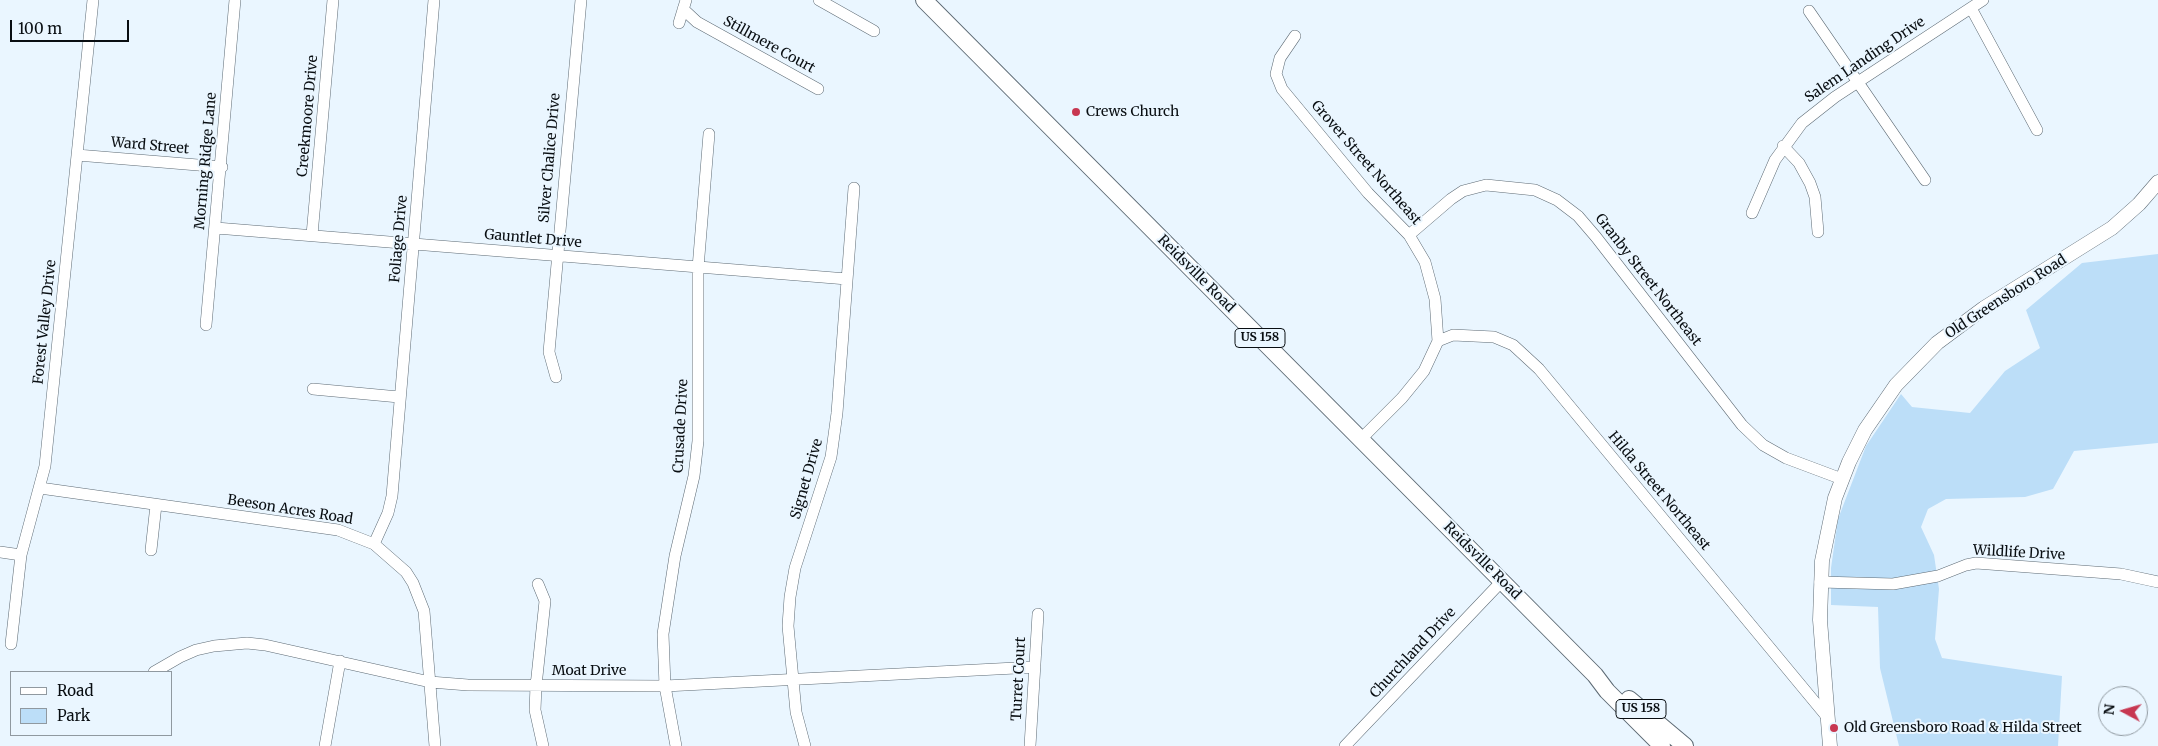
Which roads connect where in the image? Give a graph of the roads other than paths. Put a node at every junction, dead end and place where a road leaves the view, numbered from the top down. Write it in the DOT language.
graph roads {
  1 [pos="93,0"];
  2 [pos="235,0"];
  3 [pos="334,0"];
  4 [pos="434,0"];
  5 [pos="582,0"];
  6 [pos="819,0"];
  7 [pos="924,0"];
  8 [pos="1983,0"];
  9 [pos="684,4"];
  10 [pos="1971,8"];
  11 [pos="1809,11"];
  12 [pos="679,23"];
  13 [pos="874,31"];
  14 [pos="1295,36"];
  15 [pos="1857,83"];
  16 [pos="818,88"];
  17 [pos="2037,130"];
  18 [pos="710,134"];
  19 [pos="1783,146"];
  20 [pos="77,155"];
  21 [pos="222,167"];
  22 [pos="1925,180"];
  23 [pos="2158,182"];
  24 [pos="854,188"];
  25 [pos="1752,213"];
  26 [pos="216,228"];
  27 [pos="1818,232"];
  28 [pos="312,235"];
  29 [pos="1409,235"];
  30 [pos="414,244"];
  31 [pos="556,257"];
  32 [pos="698,268"];
  33 [pos="847,279"];
  34 [pos="206,325"];
  35 [pos="1438,341"];
  36 [pos="556,377"];
  37 [pos="313,389"];
  38 [pos="399,397"];
  39 [pos="1361,439"];
  40 [pos="1842,479"];
  41 [pos="40,488"];
  42 [pos="156,505"];
  43 [pos="374,544"];
  44 [pos="151,550"];
  45 [pos="0,552"];
  46 [pos="21,555"];
  47 [pos="1502,581"];
  48 [pos="1820,582"];
  49 [pos="2158,582"];
  50 [pos="538,584"];
  51 [pos="1038,614"];
  52 [pos="11,644"];
  53 [pos="340,661"];
  54 [pos="1035,667"];
  55 [pos="156,671"];
  56 [pos="1596,675"];
  57 [pos="793,678"];
  58 [pos="430,682"];
  59 [pos="536,686"];
  60 [pos="665,686"];
  61 [pos="1828,718"];
  62 [pos="325,746"];
  63 [pos="434,746"];
  64 [pos="543,746"];
  65 [pos="676,746"];
  66 [pos="805,746"];
  67 [pos="1030,746"];
  68 [pos="1345,746"];
  69 [pos="1662,746"];
  70 [pos="1685,746"];
  71 [pos="1830,746"];
  1 -- 20 [label="street, Forest Valley Drive"];
  2 -- 21 [label="street, Morning Ridge Lane"];
  3 -- 28 [label="street, Creekmoore Drive"];
  4 -- 30 [label="street, Foliage Drive"];
  5 -- 31 [label="street, Silver Chalice Drive"];
  6 -- 13 [label="street"];
  7 -- 39 [label="highway, Reidsville Road / US 158"];
  8 -- 10 [label="street, Salem Landing Drive"];
  9 -- 12 [label="street"];
  9 -- 16 [label="street, Stillmere Court"];
  10 -- 15 [label="street, Salem Landing Drive"];
  10 -- 17 [label="street"];
  11 -- 15 [label="street"];
  14 -- 29 [label="street, Grover Street Northeast"];
  15 -- 19 [label="street, Salem Landing Drive"];
  15 -- 22 [label="street"];
  18 -- 32 [label="street, Crusade Drive"];
  19 -- 25 [label="street, Salem Landing Drive"];
  19 -- 27 [label="street"];
  20 -- 21 [label="street, Ward Street"];
  20 -- 41 [label="street, Forest Valley Drive"];
  21 -- 26 [label="street, Morning Ridge Lane"];
  23 -- 40 [label="main road, Old Greensboro Road"];
  24 -- 33 [label="street, Signet Drive"];
  26 -- 28 [label="street, Gauntlet Drive"];
  26 -- 34 [label="street, Morning Ridge Lane"];
  28 -- 30 [label="street, Gauntlet Drive"];
  29 -- 35 [label="street, Grover Street Northeast"];
  29 -- 40 [label="street, Granby Street Northeast"];
  30 -- 31 [label="street, Gauntlet Drive"];
  30 -- 38 [label="street, Foliage Drive"];
  31 -- 32 [label="street, Gauntlet Drive"];
  31 -- 36 [label="street, Silver Chalice Drive"];
  32 -- 33 [label="street, Gauntlet Drive"];
  32 -- 60 [label="street, Crusade Drive"];
  33 -- 57 [label="street, Signet Drive"];
  35 -- 39 [label="street, Grover Street Northeast"];
  35 -- 61 [label="street, Hilda Street Northeast"];
  37 -- 38 [label="street"];
  38 -- 43 [label="street, Foliage Drive"];
  39 -- 47 [label="highway, Reidsville Road / US 158"];
  40 -- 48 [label="main road, Old Greensboro Road"];
  41 -- 42 [label="street, Beeson Acres Road"];
  41 -- 46 [label="street, Forest Valley Drive"];
  42 -- 43 [label="street, Beeson Acres Road"];
  42 -- 44 [label="street"];
  43 -- 58 [label="street, Beeson Acres Road"];
  45 -- 46 [label="street"];
  46 -- 52 [label="street, Forest Valley Drive"];
  47 -- 56 [label="highway, Reidsville Road / US 158"];
  47 -- 68 [label="street, Churchland Drive"];
  48 -- 49 [label="street, Wildlife Drive"];
  48 -- 61 [label="main road, Old Greensboro Road"];
  50 -- 59 [label="street"];
  51 -- 54 [label="street, Turret Court"];
  53 -- 55 [label="street, Moat Drive"];
  53 -- 58 [label="street, Moat Drive"];
  53 -- 62 [label="street"];
  54 -- 57 [label="street, Moat Drive"];
  54 -- 67 [label="street, Turret Court"];
  56 -- 69 [label="highway, Reidsville Road / US 158"];
  56 -- 70 [label="highway, Reidsville Road / US 158"];
  57 -- 60 [label="street, Moat Drive"];
  57 -- 66 [label="street, Signet Drive"];
  58 -- 59 [label="street, Moat Drive"];
  58 -- 63 [label="street, Beeson Acres Road"];
  59 -- 60 [label="street, Moat Drive"];
  59 -- 64 [label="street"];
  60 -- 65 [label="street, Crusade Drive"];
  61 -- 71 [label="main road, Old Greensboro Road"];
}
